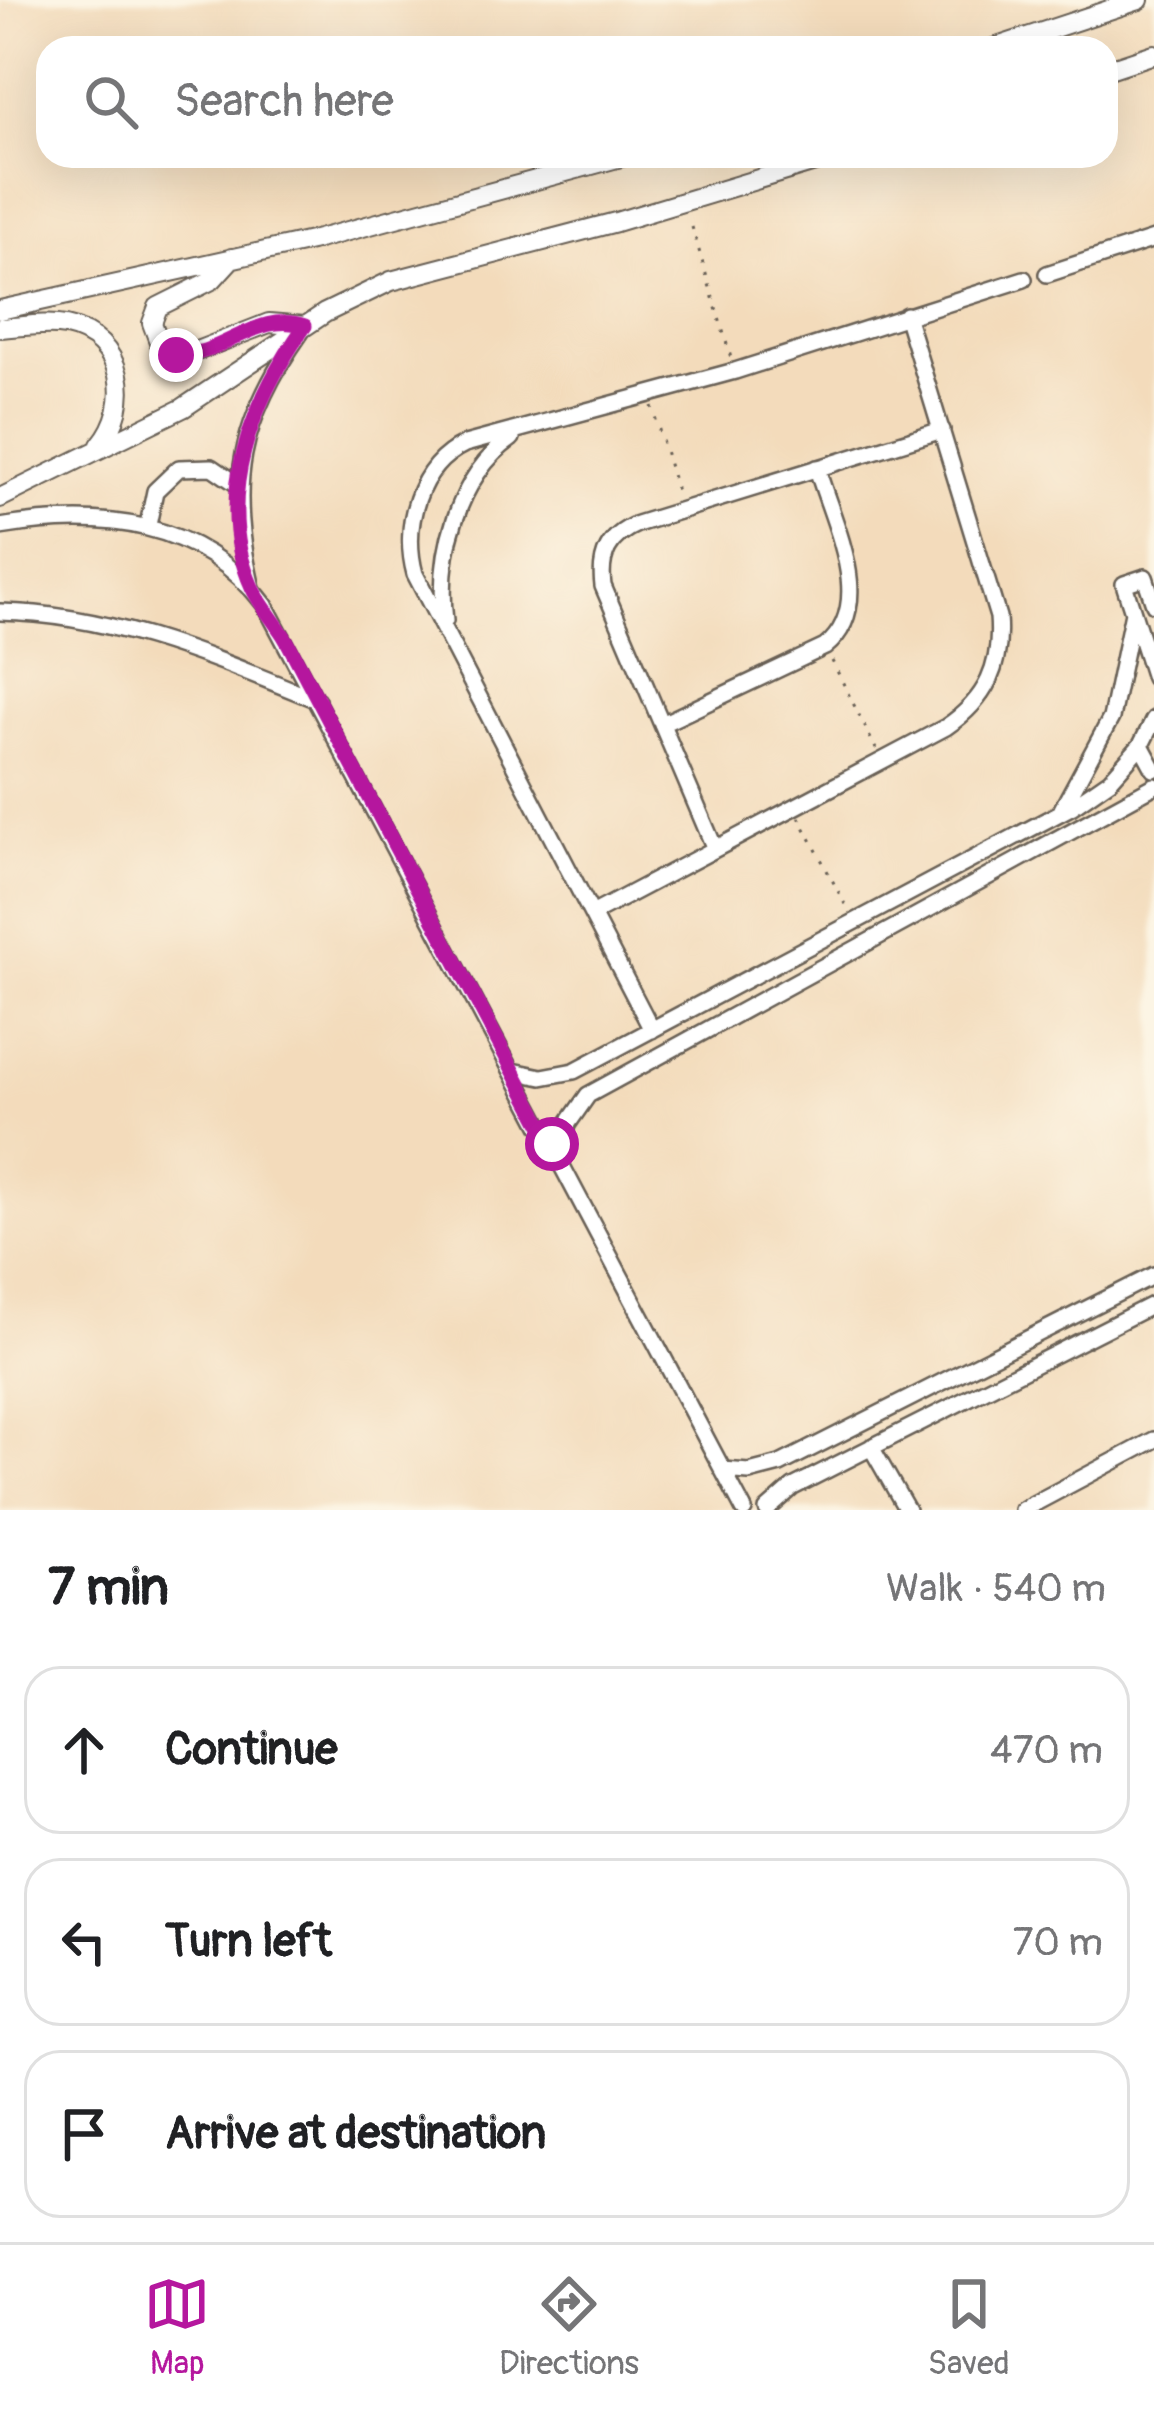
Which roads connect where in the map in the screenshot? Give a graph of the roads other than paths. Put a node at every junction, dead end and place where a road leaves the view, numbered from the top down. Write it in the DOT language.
graph roads {
  1 [pos="1139,0"];
  2 [pos="1030,36"];
  3 [pos="1154,54"];
  4 [pos="1118,66"];
  5 [pos="579,168"];
  6 [pos="795,168"];
  7 [pos="1154,239"];
  8 [pos="232,258"];
  9 [pos="1047,274"];
  10 [pos="1024,279"];
  11 [pos="0,310"];
  12 [pos="906,315"];
  13 [pos="305,326"];
  14 [pos="0,328"];
  15 [pos="942,430"];
  16 [pos="519,433"];
  17 [pos="93,453"];
  18 [pos="817,468"];
  19 [pos="237,484"];
  20 [pos="0,498"];
  21 [pos="148,525"];
  22 [pos="0,527"];
  23 [pos="252,588"];
  24 [pos="1154,604"];
  25 [pos="0,612"];
  26 [pos="1133,612"];
  27 [pos="446,627"];
  28 [pos="1154,678"];
  29 [pos="317,700"];
  30 [pos="1152,717"];
  31 [pos="662,724"];
  32 [pos="1141,745"];
  33 [pos="1154,769"];
  34 [pos="1110,780"];
  35 [pos="1154,786"];
  36 [pos="1138,796"];
  37 [pos="1059,813"];
  38 [pos="715,849"];
  39 [pos="596,912"];
  40 [pos="838,931"];
  41 [pos="849,953"];
  42 [pos="652,1030"];
  43 [pos="513,1071"];
  44 [pos="574,1071"];
  45 [pos="588,1095"];
  46 [pos="560,1161"];
  47 [pos="1154,1275"];
  48 [pos="1154,1304"];
  49 [pos="1154,1440"];
  50 [pos="872,1447"];
  51 [pos="723,1469"];
  52 [pos="1050,1503"];
  53 [pos="744,1510"];
  54 [pos="767,1510"];
  55 [pos="907,1510"];
  56 [pos="1022,1510"];
  1 -- 2 [label="main road"];
  3 -- 4 [label="main road"];
  5 -- 8 [label="main road"];
  6 -- 13 [label="main road"];
  7 -- 9 [label="street"];
  8 -- 11 [label="main road"];
  8 -- 13 [label="main road"];
  10 -- 12 [label="street"];
  12 -- 15 [label="street"];
  12 -- 16 [label="street"];
  13 -- 17 [label="main road"];
  13 -- 19 [label="street"];
  14 -- 17 [label="main road"];
  15 -- 18 [label="street"];
  15 -- 38 [label="street"];
  16 -- 27 [label="street"];
  16 -- 27 [label="street"];
  17 -- 20 [label="main road"];
  18 -- 31 [label="street"];
  18 -- 31 [label="street"];
  19 -- 21 [label="street"];
  19 -- 23 [label="street"];
  21 -- 22 [label="street"];
  21 -- 23 [label="street"];
  23 -- 29 [label="street"];
  24 -- 26 [label="street"];
  25 -- 29 [label="street"];
  26 -- 28 [label="street"];
  26 -- 37 [label="street"];
  27 -- 39 [label="street"];
  29 -- 43 [label="street"];
  30 -- 32 [label="street"];
  31 -- 38 [label="street"];
  32 -- 33 [label="street"];
  32 -- 34 [label="street"];
  34 -- 36 [label="street"];
  34 -- 37 [label="street"];
  35 -- 36 [label="street"];
  36 -- 41 [label="street"];
  37 -- 40 [label="street"];
  38 -- 39 [label="street"];
  39 -- 42 [label="street"];
  40 -- 41 [label="street"];
  40 -- 42 [label="street"];
  41 -- 45 [label="street"];
  42 -- 44 [label="street"];
  43 -- 44 [label="street"];
  43 -- 46 [label="street"];
  44 -- 45 [label="street"];
  45 -- 46 [label="street"];
  46 -- 51 [label="street"];
  47 -- 51 [label="street"];
  48 -- 50 [label="street"];
  49 -- 52 [label="street"];
  50 -- 54 [label="street"];
  50 -- 55 [label="street"];
  51 -- 53 [label="street"];
  52 -- 56 [label="street"];
}
